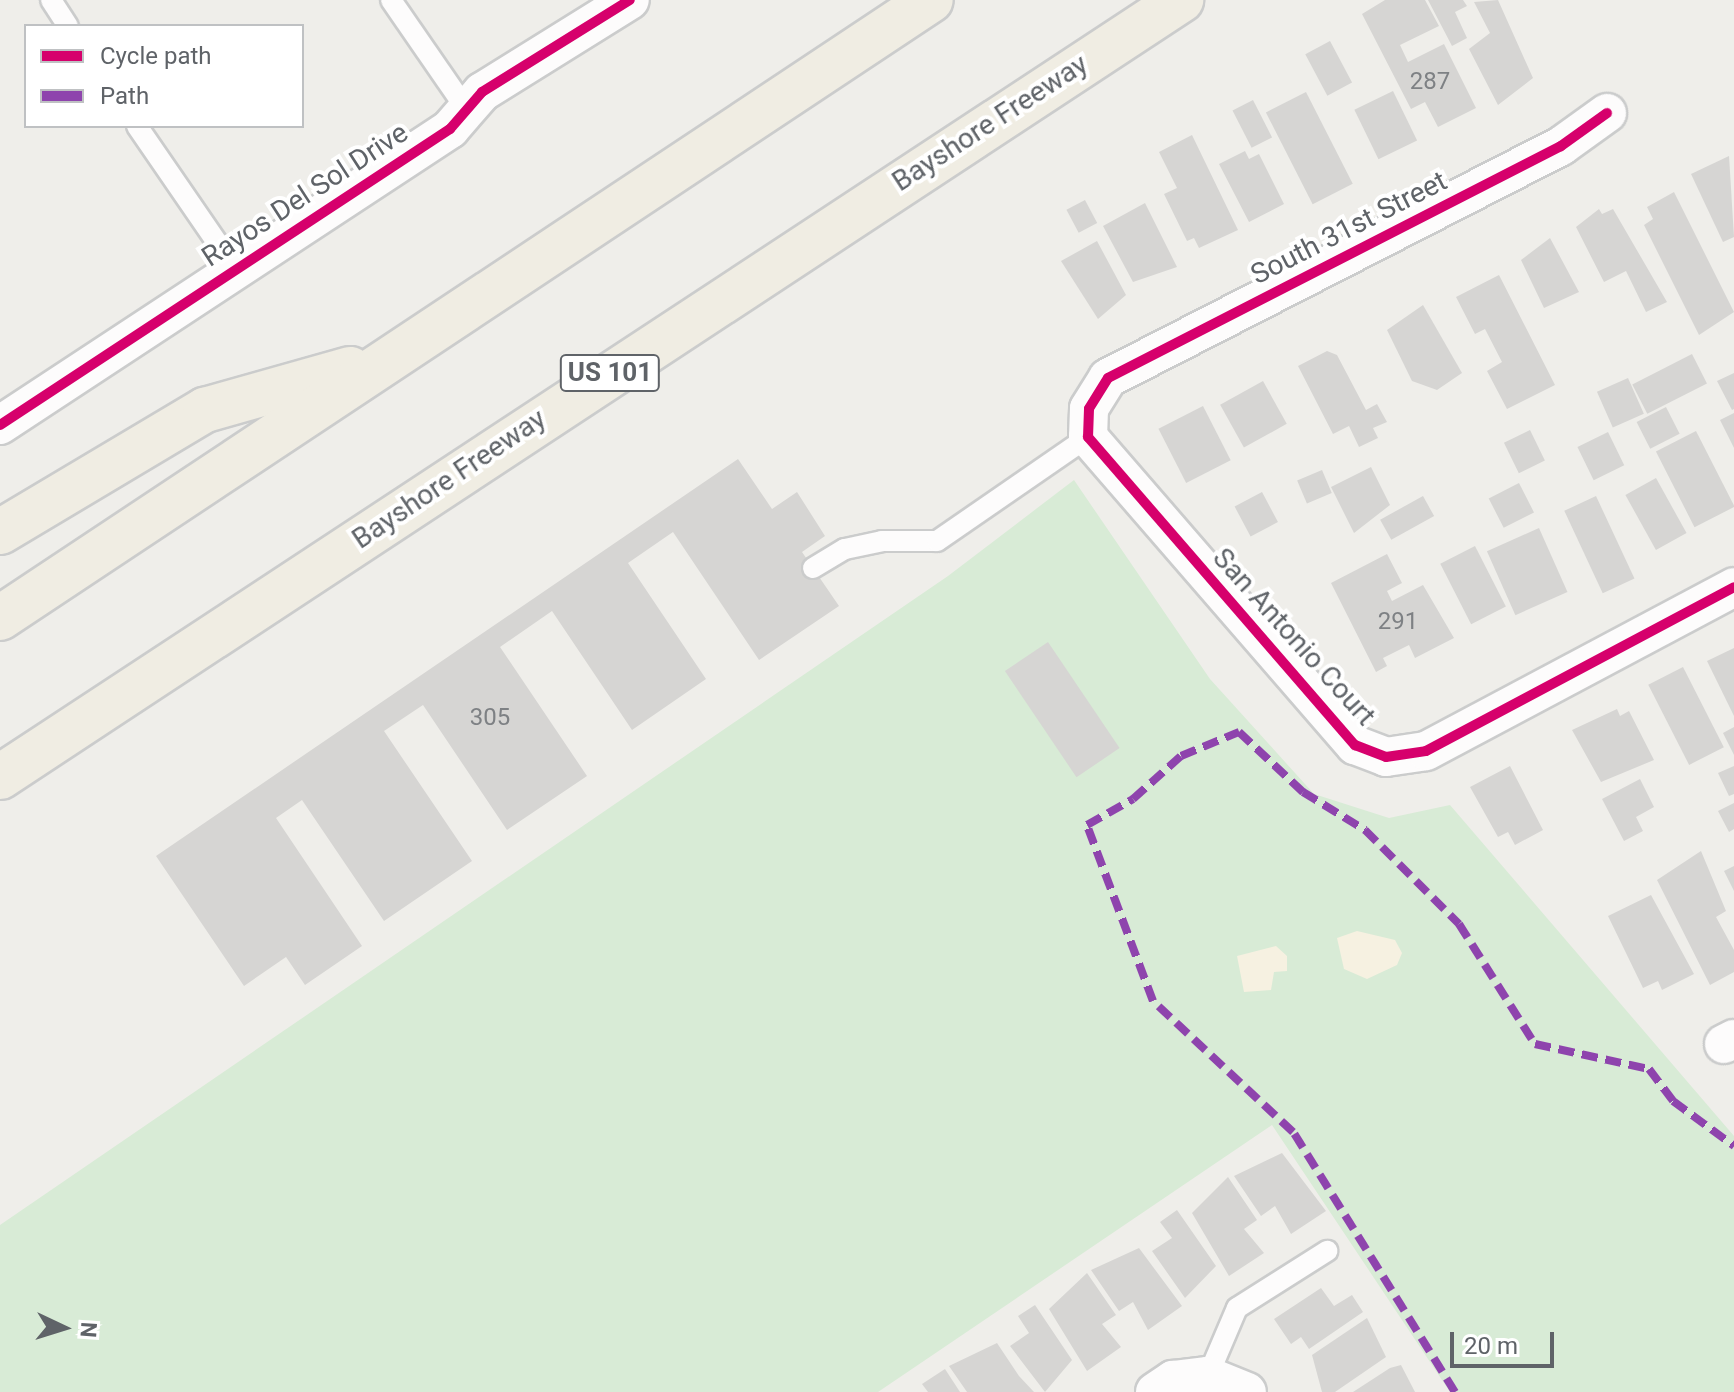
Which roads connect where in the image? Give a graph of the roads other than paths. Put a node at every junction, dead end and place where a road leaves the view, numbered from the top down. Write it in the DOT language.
graph roads {
  1 [pos="51,0"];
  2 [pos="391,0"];
  3 [pos="630,0"];
  4 [pos="931,0"];
  5 [pos="1181,0"];
  6 [pos="67,24"];
  7 [pos="467,110"];
  8 [pos="1607,113"];
  9 [pos="138,128"];
  10 [pos="236,270"];
  11 [pos="383,359"];
  12 [pos="0,425"];
  13 [pos="1088,437"];
  14 [pos="0,532"];
  15 [pos="813,568"];
  16 [pos="1734,587"];
  17 [pos="0,618"];
  18 [pos="0,777"];
  19 [pos="1327,1251"];
  20 [pos="1208,1376"];
  21 [pos="1155,1392"];
  22 [pos="1247,1392"];
  1 -- 6 [label="lane"];
  2 -- 7 [label="lane"];
  3 -- 7 [label="street, Rayos Del Sol Drive"];
  4 -- 11 [label="highway"];
  5 -- 18 [label="highway, Bayshore Freeway / US 101"];
  7 -- 10 [label="street, Rayos Del Sol Drive"];
  8 -- 13 [label="street, South 31st Street"];
  9 -- 10 [label="lane"];
  10 -- 12 [label="street, Rayos Del Sol Drive"];
  11 -- 14 [label="highway"];
  11 -- 17 [label="highway"];
  13 -- 15 [label="lane"];
  13 -- 16 [label="street, San Antonio Court"];
  19 -- 20 [label="lane"];
  20 -- 21 [label="street"];
  20 -- 22 [label="street"];
}
